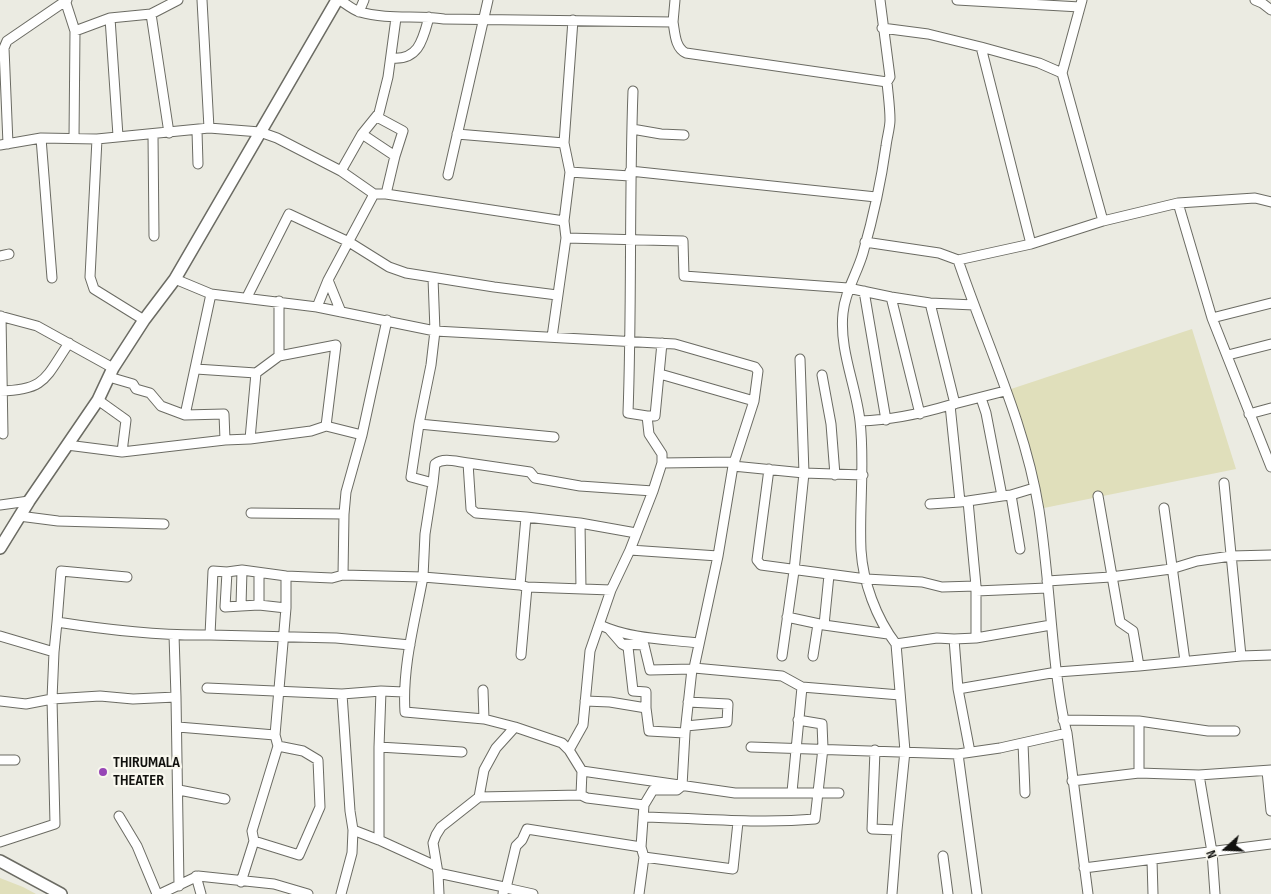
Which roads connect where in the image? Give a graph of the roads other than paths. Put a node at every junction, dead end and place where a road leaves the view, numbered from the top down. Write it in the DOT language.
graph roads {
  1 [pos="66,0"];
  2 [pos="178,0"];
  3 [pos="202,0"];
  4 [pos="338,0"];
  5 [pos="364,0"];
  6 [pos="488,0"];
  7 [pos="675,0"];
  8 [pos="880,0"];
  9 [pos="956,0"];
  10 [pos="1255,0"];
  11 [pos="999,1"];
  12 [pos="1081,3"];
  13 [pos="1271,10"];
  14 [pos="359,12"];
  15 [pos="151,14"];
  16 [pos="429,17"];
  17 [pos="110,18"];
  18 [pos="396,18"];
  19 [pos="484,18"];
  20 [pos="573,20"];
  21 [pos="673,22"];
  22 [pos="882,28"];
  23 [pos="75,31"];
  24 [pos="981,47"];
  25 [pos="391,58"];
  26 [pos="1062,73"];
  27 [pos="887,82"];
  28 [pos="633,91"];
  29 [pos="3,93"];
  30 [pos="377,117"];
  31 [pos="209,128"];
  32 [pos="632,129"];
  33 [pos="197,131"];
  34 [pos="260,132"];
  35 [pos="169,133"];
  36 [pos="362,134"];
  37 [pos="457,134"];
  38 [pos="153,135"];
  39 [pos="118,136"];
  40 [pos="684,136"];
  41 [pos="40,138"];
  42 [pos="74,138"];
  43 [pos="96,139"];
  44 [pos="564,143"];
  45 [pos="4,144"];
  46 [pos="395,156"];
  47 [pos="198,164"];
  48 [pos="341,171"];
  49 [pos="570,172"];
  50 [pos="630,173"];
  51 [pos="448,176"];
  52 [pos="374,194"];
  53 [pos="386,194"];
  54 [pos="876,197"];
  55 [pos="1271,202"];
  56 [pos="1178,203"];
  57 [pos="564,220"];
  58 [pos="1103,221"];
  59 [pos="154,236"];
  60 [pos="566,238"];
  61 [pos="632,238"];
  62 [pos="349,242"];
  63 [pos="865,242"];
  64 [pos="1031,244"];
  65 [pos="958,260"];
  66 [pos="52,278"];
  67 [pos="433,278"];
  68 [pos="175,279"];
  69 [pos="328,280"];
  70 [pos="848,288"];
  71 [pos="864,291"];
  72 [pos="211,294"];
  73 [pos="558,295"];
  74 [pos="247,297"];
  75 [pos="892,297"];
  76 [pos="279,301"];
  77 [pos="930,303"];
  78 [pos="1271,303"];
  79 [pos="974,304"];
  80 [pos="317,307"];
  81 [pos="341,312"];
  82 [pos="0,316"];
  83 [pos="1212,318"];
  84 [pos="144,320"];
  85 [pos="387,320"];
  86 [pos="435,331"];
  87 [pos="552,337"];
  88 [pos="631,341"];
  89 [pos="69,343"];
  90 [pos="662,343"];
  91 [pos="1271,344"];
  92 [pos="1228,355"];
  93 [pos="279,356"];
  94 [pos="800,359"];
  95 [pos="196,369"];
  96 [pos="111,372"];
  97 [pos="256,373"];
  98 [pos="660,374"];
  99 [pos="822,375"];
  100 [pos="1,391"];
  101 [pos="1005,391"];
  102 [pos="981,398"];
  103 [pos="98,400"];
  104 [pos="754,401"];
  105 [pos="952,404"];
  106 [pos="1271,408"];
  107 [pos="920,414"];
  108 [pos="1249,414"];
  109 [pos="185,415"];
  110 [pos="647,416"];
  111 [pos="886,420"];
  112 [pos="860,421"];
  113 [pos="419,424"];
  114 [pos="326,426"];
  115 [pos="3,434"];
  116 [pos="362,435"];
  117 [pos="554,437"];
  118 [pos="250,439"];
  119 [pos="225,440"];
  120 [pos="68,445"];
  121 [pos="122,452"];
  122 [pos="662,462"];
  123 [pos="468,463"];
  124 [pos="734,464"];
  125 [pos="1271,467"];
  126 [pos="769,469"];
  127 [pos="804,473"];
  128 [pos="835,475"];
  129 [pos="863,475"];
  130 [pos="1224,482"];
  131 [pos="433,483"];
  132 [pos="1034,488"];
  133 [pos="653,492"];
  134 [pos="1006,496"];
  135 [pos="1098,496"];
  136 [pos="29,501"];
  137 [pos="964,501"];
  138 [pos="930,504"];
  139 [pos="0,505"];
  140 [pos="1164,508"];
  141 [pos="250,513"];
  142 [pos="344,514"];
  143 [pos="19,516"];
  144 [pos="526,517"];
  145 [pos="580,523"];
  146 [pos="164,524"];
  147 [pos="636,533"];
  148 [pos="0,548"];
  149 [pos="1020,549"];
  150 [pos="630,550"];
  151 [pos="1271,555"];
  152 [pos="718,556"];
  153 [pos="1231,556"];
  154 [pos="1171,569"];
  155 [pos="242,570"];
  156 [pos="794,570"];
  157 [pos="227,572"];
  158 [pos="260,574"];
  159 [pos="343,575"];
  160 [pos="829,575"];
  161 [pos="286,576"];
  162 [pos="127,577"];
  163 [pos="423,577"];
  164 [pos="1111,577"];
  165 [pos="866,579"];
  166 [pos="1047,584"];
  167 [pos="523,586"];
  168 [pos="976,588"];
  169 [pos="581,589"];
  170 [pos="611,590"];
  171 [pos="259,605"];
  172 [pos="241,606"];
  173 [pos="286,608"];
  174 [pos="787,617"];
  175 [pos="57,622"];
  176 [pos="821,625"];
  177 [pos="1051,625"];
  178 [pos="604,627"];
  179 [pos="888,634"];
  180 [pos="174,635"];
  181 [pos="210,635"];
  182 [pos="0,636"];
  183 [pos="284,638"];
  184 [pos="976,638"];
  185 [pos="954,639"];
  186 [pos="698,643"];
  187 [pos="622,644"];
  188 [pos="896,644"];
  189 [pos="410,645"];
  190 [pos="54,652"];
  191 [pos="521,655"];
  192 [pos="1271,655"];
  193 [pos="782,656"];
  194 [pos="813,656"];
  195 [pos="1241,656"];
  196 [pos="1185,661"];
  197 [pos="1139,666"];
  198 [pos="693,669"];
  199 [pos="1057,672"];
  200 [pos="802,687"];
  201 [pos="207,688"];
  202 [pos="958,689"];
  203 [pos="482,690"];
  204 [pos="381,691"];
  205 [pos="279,692"];
  206 [pos="404,692"];
  207 [pos="342,694"];
  208 [pos="900,695"];
  209 [pos="176,697"];
  210 [pos="52,699"];
  211 [pos="0,701"];
  212 [pos="585,701"];
  213 [pos="688,702"];
  214 [pos="646,708"];
  215 [pos="484,719"];
  216 [pos="798,720"];
  217 [pos="1063,720"];
  218 [pos="1139,721"];
  219 [pos="178,727"];
  220 [pos="515,727"];
  221 [pos="686,729"];
  222 [pos="1235,731"];
  223 [pos="1067,733"];
  224 [pos="275,735"];
  225 [pos="1023,743"];
  226 [pos="278,746"];
  227 [pos="379,747"];
  228 [pos="751,747"];
  229 [pos="823,748"];
  230 [pos="796,749"];
  231 [pos="569,750"];
  232 [pos="874,750"];
  233 [pos="906,751"];
  234 [pos="462,752"];
  235 [pos="970,752"];
  236 [pos="958,754"];
  237 [pos="0,760"];
  238 [pos="15,760"];
  239 [pos="582,771"];
  240 [pos="1269,771"];
  241 [pos="1139,773"];
  242 [pos="1199,775"];
  243 [pos="1072,781"];
  244 [pos="682,786"];
  245 [pos="179,790"];
  246 [pos="792,792"];
  247 [pos="819,792"];
  248 [pos="839,793"];
  249 [pos="1025,793"];
  250 [pos="581,795"];
  251 [pos="479,797"];
  252 [pos="225,799"];
  253 [pos="644,804"];
  254 [pos="1271,811"];
  255 [pos="120,816"];
  256 [pos="643,817"];
  257 [pos="738,822"];
  258 [pos="353,830"];
  259 [pos="897,830"];
  260 [pos="254,840"];
  261 [pos="378,840"];
  262 [pos="0,842"];
  263 [pos="1271,844"];
  264 [pos="641,847"];
  265 [pos="1212,852"];
  266 [pos="943,856"];
  267 [pos="644,857"];
  268 [pos="1152,860"];
  269 [pos="0,861"];
  270 [pos="1084,868"];
  271 [pos="437,869"];
  272 [pos="196,876"];
  273 [pos="241,882"];
  274 [pos="179,886"];
  275 [pos="504,890"];
  276 [pos="61,894"];
  277 [pos="159,894"];
  278 [pos="200,894"];
  279 [pos="306,894"];
  280 [pos="340,894"];
  281 [pos="439,894"];
  282 [pos="533,894"];
  283 [pos="639,894"];
  284 [pos="892,894"];
  285 [pos="948,894"];
  286 [pos="977,894"];
  287 [pos="1088,894"];
  288 [pos="1153,894"];
  289 [pos="1215,894"];
  1 -- 23 [label="street"];
  1 -- 29 [label="street"];
  2 -- 15 [label="street"];
  3 -- 31 [label="street"];
  4 -- 14 [label="street"];
  4 -- 34 [label="street"];
  5 -- 14 [label="street"];
  6 -- 19 [label="street"];
  7 -- 21 [label="street"];
  8 -- 22 [label="street"];
  9 -- 11 [label="street"];
  10 -- 13 [label="street"];
  11 -- 12 [label="street"];
  12 -- 26 [label="street"];
  14 -- 18 [label="street"];
  15 -- 17 [label="street"];
  15 -- 35 [label="street"];
  16 -- 18 [label="street"];
  16 -- 19 [label="street"];
  16 -- 25 [label="street"];
  17 -- 23 [label="street"];
  17 -- 39 [label="street"];
  18 -- 25 [label="street"];
  19 -- 20 [label="street"];
  19 -- 37 [label="street"];
  20 -- 21 [label="street"];
  20 -- 44 [label="street"];
  21 -- 27 [label="street"];
  22 -- 24 [label="street"];
  22 -- 27 [label="street"];
  23 -- 42 [label="street"];
  24 -- 26 [label="street"];
  24 -- 64 [label="street"];
  25 -- 30 [label="street"];
  26 -- 58 [label="street"];
  27 -- 54 [label="street"];
  28 -- 32 [label="street"];
  29 -- 45 [label="street"];
  30 -- 36 [label="street"];
  30 -- 46 [label="street"];
  31 -- 33 [label="street"];
  31 -- 34 [label="street"];
  32 -- 40 [label="street"];
  32 -- 50 [label="street"];
  33 -- 35 [label="street"];
  33 -- 47 [label="street"];
  34 -- 48 [label="street"];
  34 -- 68 [label="street"];
  35 -- 38 [label="street"];
  36 -- 46 [label="street"];
  36 -- 48 [label="street"];
  37 -- 44 [label="street"];
  37 -- 51 [label="street"];
  38 -- 39 [label="street"];
  38 -- 59 [label="street"];
  39 -- 43 [label="street"];
  41 -- 42 [label="street"];
  41 -- 45 [label="street"];
  41 -- 66 [label="street"];
  42 -- 43 [label="street"];
  43 -- 84 [label="street"];
  44 -- 49 [label="street"];
  46 -- 53 [label="street"];
  48 -- 52 [label="street"];
  49 -- 50 [label="street"];
  49 -- 57 [label="street"];
  50 -- 54 [label="street"];
  50 -- 61 [label="street"];
  52 -- 53 [label="street"];
  52 -- 62 [label="street"];
  53 -- 57 [label="street"];
  54 -- 63 [label="street"];
  55 -- 56 [label="street"];
  56 -- 58 [label="street"];
  56 -- 83 [label="street"];
  57 -- 60 [label="street"];
  58 -- 64 [label="street"];
  60 -- 61 [label="street"];
  60 -- 73 [label="street"];
  61 -- 70 [label="street"];
  61 -- 88 [label="street"];
  62 -- 67 [label="street"];
  62 -- 69 [label="street"];
  62 -- 74 [label="street"];
  63 -- 65 [label="street"];
  63 -- 70 [label="street"];
  64 -- 65 [label="street"];
  65 -- 79 [label="street"];
  67 -- 73 [label="street"];
  67 -- 86 [label="street"];
  68 -- 72 [label="street"];
  68 -- 84 [label="street"];
  69 -- 80 [label="street"];
  69 -- 81 [label="street"];
  70 -- 71 [label="street"];
  70 -- 112 [label="street"];
  71 -- 75 [label="street"];
  71 -- 111 [label="street"];
  72 -- 74 [label="street"];
  72 -- 95 [label="street"];
  73 -- 87 [label="street"];
  74 -- 76 [label="street"];
  75 -- 77 [label="street"];
  75 -- 107 [label="street"];
  76 -- 80 [label="street"];
  76 -- 93 [label="street"];
  77 -- 79 [label="street"];
  77 -- 105 [label="street"];
  78 -- 83 [label="street"];
  79 -- 101 [label="street"];
  80 -- 81 [label="street"];
  81 -- 85 [label="street"];
  82 -- 89 [label="street"];
  82 -- 100 [label="street"];
  83 -- 92 [label="street"];
  84 -- 96 [label="street"];
  85 -- 86 [label="street"];
  85 -- 116 [label="street"];
  86 -- 87 [label="street"];
  86 -- 113 [label="street"];
  87 -- 88 [label="street"];
  88 -- 90 [label="street"];
  88 -- 110 [label="street"];
  89 -- 96 [label="street"];
  89 -- 100 [label="street"];
  90 -- 98 [label="street"];
  90 -- 104 [label="street"];
  91 -- 92 [label="street"];
  92 -- 108 [label="street"];
  93 -- 97 [label="street"];
  93 -- 114 [label="street"];
  94 -- 127 [label="street"];
  95 -- 97 [label="street"];
  95 -- 109 [label="street"];
  96 -- 103 [label="street"];
  96 -- 109 [label="street"];
  97 -- 118 [label="street"];
  98 -- 104 [label="street"];
  98 -- 110 [label="street"];
  99 -- 128 [label="street"];
  100 -- 115 [label="street"];
  101 -- 102 [label="street"];
  101 -- 132 [label="street"];
  102 -- 105 [label="street"];
  102 -- 134 [label="street"];
  103 -- 120 [label="street"];
  103 -- 121 [label="street"];
  104 -- 124 [label="street"];
  105 -- 107 [label="street"];
  105 -- 137 [label="street"];
  106 -- 108 [label="street"];
  107 -- 111 [label="street"];
  108 -- 125 [label="street"];
  109 -- 119 [label="street"];
  110 -- 122 [label="street"];
  111 -- 112 [label="street"];
  112 -- 129 [label="street"];
  113 -- 117 [label="street"];
  113 -- 131 [label="street"];
  114 -- 116 [label="street"];
  114 -- 118 [label="street"];
  116 -- 142 [label="street"];
  118 -- 119 [label="street"];
  119 -- 121 [label="street"];
  120 -- 121 [label="street"];
  120 -- 136 [label="street"];
  122 -- 124 [label="street"];
  122 -- 133 [label="street"];
  123 -- 131 [label="street"];
  123 -- 133 [label="street"];
  123 -- 144 [label="street"];
  124 -- 126 [label="street"];
  124 -- 152 [label="street"];
  126 -- 127 [label="street"];
  126 -- 156 [label="street"];
  127 -- 128 [label="street"];
  127 -- 156 [label="street"];
  128 -- 129 [label="street"];
  129 -- 165 [label="street"];
  130 -- 153 [label="street"];
  131 -- 163 [label="street"];
  132 -- 134 [label="street"];
  132 -- 166 [label="street"];
  133 -- 147 [label="street"];
  134 -- 137 [label="street"];
  134 -- 149 [label="street"];
  135 -- 164 [label="street"];
  136 -- 139 [label="street"];
  136 -- 143 [label="street"];
  137 -- 138 [label="street"];
  137 -- 168 [label="street"];
  140 -- 154 [label="street"];
  141 -- 142 [label="street"];
  142 -- 159 [label="street"];
  143 -- 146 [label="street"];
  143 -- 148 [label="street"];
  144 -- 145 [label="street"];
  144 -- 167 [label="street"];
  145 -- 147 [label="street"];
  145 -- 169 [label="street"];
  147 -- 150 [label="street"];
  150 -- 152 [label="street"];
  150 -- 170 [label="street"];
  151 -- 153 [label="street"];
  152 -- 186 [label="street"];
  153 -- 154 [label="street"];
  153 -- 195 [label="street"];
  154 -- 164 [label="street"];
  154 -- 196 [label="street"];
  155 -- 157 [label="street"];
  155 -- 158 [label="street"];
  155 -- 172 [label="street"];
  156 -- 160 [label="street"];
  156 -- 174 [label="street"];
  157 -- 172 [label="street"];
  157 -- 181 [label="street"];
  158 -- 161 [label="street"];
  158 -- 171 [label="street"];
  159 -- 161 [label="street"];
  159 -- 163 [label="street"];
  160 -- 165 [label="street"];
  160 -- 176 [label="street"];
  161 -- 173 [label="street"];
  162 -- 175 [label="street"];
  163 -- 167 [label="street"];
  163 -- 189 [label="street"];
  164 -- 166 [label="street"];
  164 -- 197 [label="street"];
  165 -- 168 [label="street"];
  165 -- 179 [label="street"];
  166 -- 168 [label="street"];
  166 -- 177 [label="street"];
  167 -- 169 [label="street"];
  167 -- 191 [label="street"];
  168 -- 184 [label="street"];
  169 -- 170 [label="street"];
  170 -- 178 [label="street"];
  171 -- 172 [label="street"];
  171 -- 173 [label="street"];
  173 -- 183 [label="street"];
  174 -- 176 [label="street"];
  174 -- 193 [label="street"];
  175 -- 180 [label="street"];
  175 -- 190 [label="street"];
  176 -- 179 [label="street"];
  176 -- 194 [label="street"];
  177 -- 184 [label="street"];
  177 -- 199 [label="street"];
  178 -- 186 [label="street"];
  178 -- 187 [label="street"];
  178 -- 212 [label="street"];
  179 -- 188 [label="street"];
  180 -- 181 [label="street"];
  180 -- 209 [label="street"];
  181 -- 183 [label="street"];
  182 -- 190 [label="street"];
  183 -- 189 [label="street"];
  183 -- 205 [label="street"];
  184 -- 185 [label="street"];
  185 -- 188 [label="street"];
  185 -- 202 [label="street"];
  186 -- 198 [label="street"];
  187 -- 198 [label="street"];
  187 -- 214 [label="street"];
  188 -- 208 [label="street"];
  189 -- 206 [label="street"];
  190 -- 210 [label="street"];
  192 -- 195 [label="street"];
  195 -- 196 [label="street"];
  196 -- 197 [label="street"];
  197 -- 199 [label="street"];
  198 -- 200 [label="street"];
  198 -- 213 [label="street"];
  199 -- 202 [label="street"];
  199 -- 217 [label="street"];
  200 -- 208 [label="street"];
  200 -- 216 [label="street"];
  201 -- 205 [label="street"];
  202 -- 235 [label="street"];
  203 -- 215 [label="street"];
  204 -- 206 [label="street"];
  204 -- 207 [label="street"];
  204 -- 227 [label="street"];
  205 -- 207 [label="street"];
  205 -- 224 [label="street"];
  206 -- 215 [label="street"];
  207 -- 258 [label="street"];
  208 -- 233 [label="street"];
  209 -- 210 [label="street"];
  209 -- 219 [label="street"];
  210 -- 211 [label="street"];
  210 -- 262 [label="street"];
  212 -- 214 [label="street"];
  212 -- 231 [label="street"];
  213 -- 221 [label="street"];
  213 -- 221 [label="street"];
  214 -- 221 [label="street"];
  215 -- 220 [label="street"];
  216 -- 229 [label="street"];
  216 -- 230 [label="street"];
  217 -- 218 [label="street"];
  217 -- 223 [label="street"];
  218 -- 222 [label="street"];
  218 -- 241 [label="street"];
  219 -- 224 [label="street"];
  219 -- 245 [label="street"];
  220 -- 231 [label="street"];
  220 -- 251 [label="street"];
  221 -- 244 [label="street"];
  223 -- 225 [label="street"];
  223 -- 243 [label="street"];
  224 -- 226 [label="street"];
  225 -- 235 [label="street"];
  225 -- 249 [label="street"];
  226 -- 260 [label="street"];
  226 -- 260 [label="street"];
  227 -- 234 [label="street"];
  227 -- 261 [label="street"];
  228 -- 230 [label="street"];
  229 -- 230 [label="street"];
  229 -- 232 [label="street"];
  229 -- 247 [label="street"];
  230 -- 246 [label="street"];
  231 -- 239 [label="street"];
  232 -- 233 [label="street"];
  232 -- 259 [label="street"];
  233 -- 236 [label="street"];
  233 -- 259 [label="street"];
  235 -- 236 [label="street"];
  236 -- 286 [label="street"];
  237 -- 238 [label="street"];
  239 -- 244 [label="street"];
  239 -- 250 [label="street"];
  240 -- 242 [label="street"];
  240 -- 254 [label="street"];
  241 -- 242 [label="street"];
  241 -- 243 [label="street"];
  242 -- 265 [label="street"];
  243 -- 270 [label="street"];
  244 -- 246 [label="street"];
  244 -- 253 [label="street"];
  245 -- 252 [label="street"];
  245 -- 274 [label="street"];
  246 -- 247 [label="street"];
  247 -- 248 [label="street"];
  247 -- 257 [label="street"];
  250 -- 251 [label="street"];
  250 -- 253 [label="street"];
  251 -- 271 [label="street"];
  253 -- 256 [label="street"];
  255 -- 277 [label="street"];
  256 -- 257 [label="street"];
  256 -- 264 [label="street"];
  257 -- 267 [label="street"];
  258 -- 261 [label="street"];
  258 -- 280 [label="street"];
  259 -- 284 [label="street"];
  260 -- 273 [label="street"];
  261 -- 271 [label="street"];
  263 -- 265 [label="street"];
  264 -- 267 [label="street"];
  264 -- 275 [label="street"];
  265 -- 268 [label="street"];
  265 -- 289 [label="street"];
  266 -- 285 [label="street"];
  267 -- 283 [label="street"];
  268 -- 270 [label="street"];
  268 -- 288 [label="street"];
  269 -- 276 [label="street"];
  270 -- 287 [label="street"];
  271 -- 275 [label="street"];
  271 -- 281 [label="street"];
  272 -- 273 [label="street"];
  272 -- 274 [label="street"];
  272 -- 278 [label="street"];
  273 -- 279 [label="street"];
  274 -- 277 [label="street"];
  275 -- 282 [label="street"];
}
